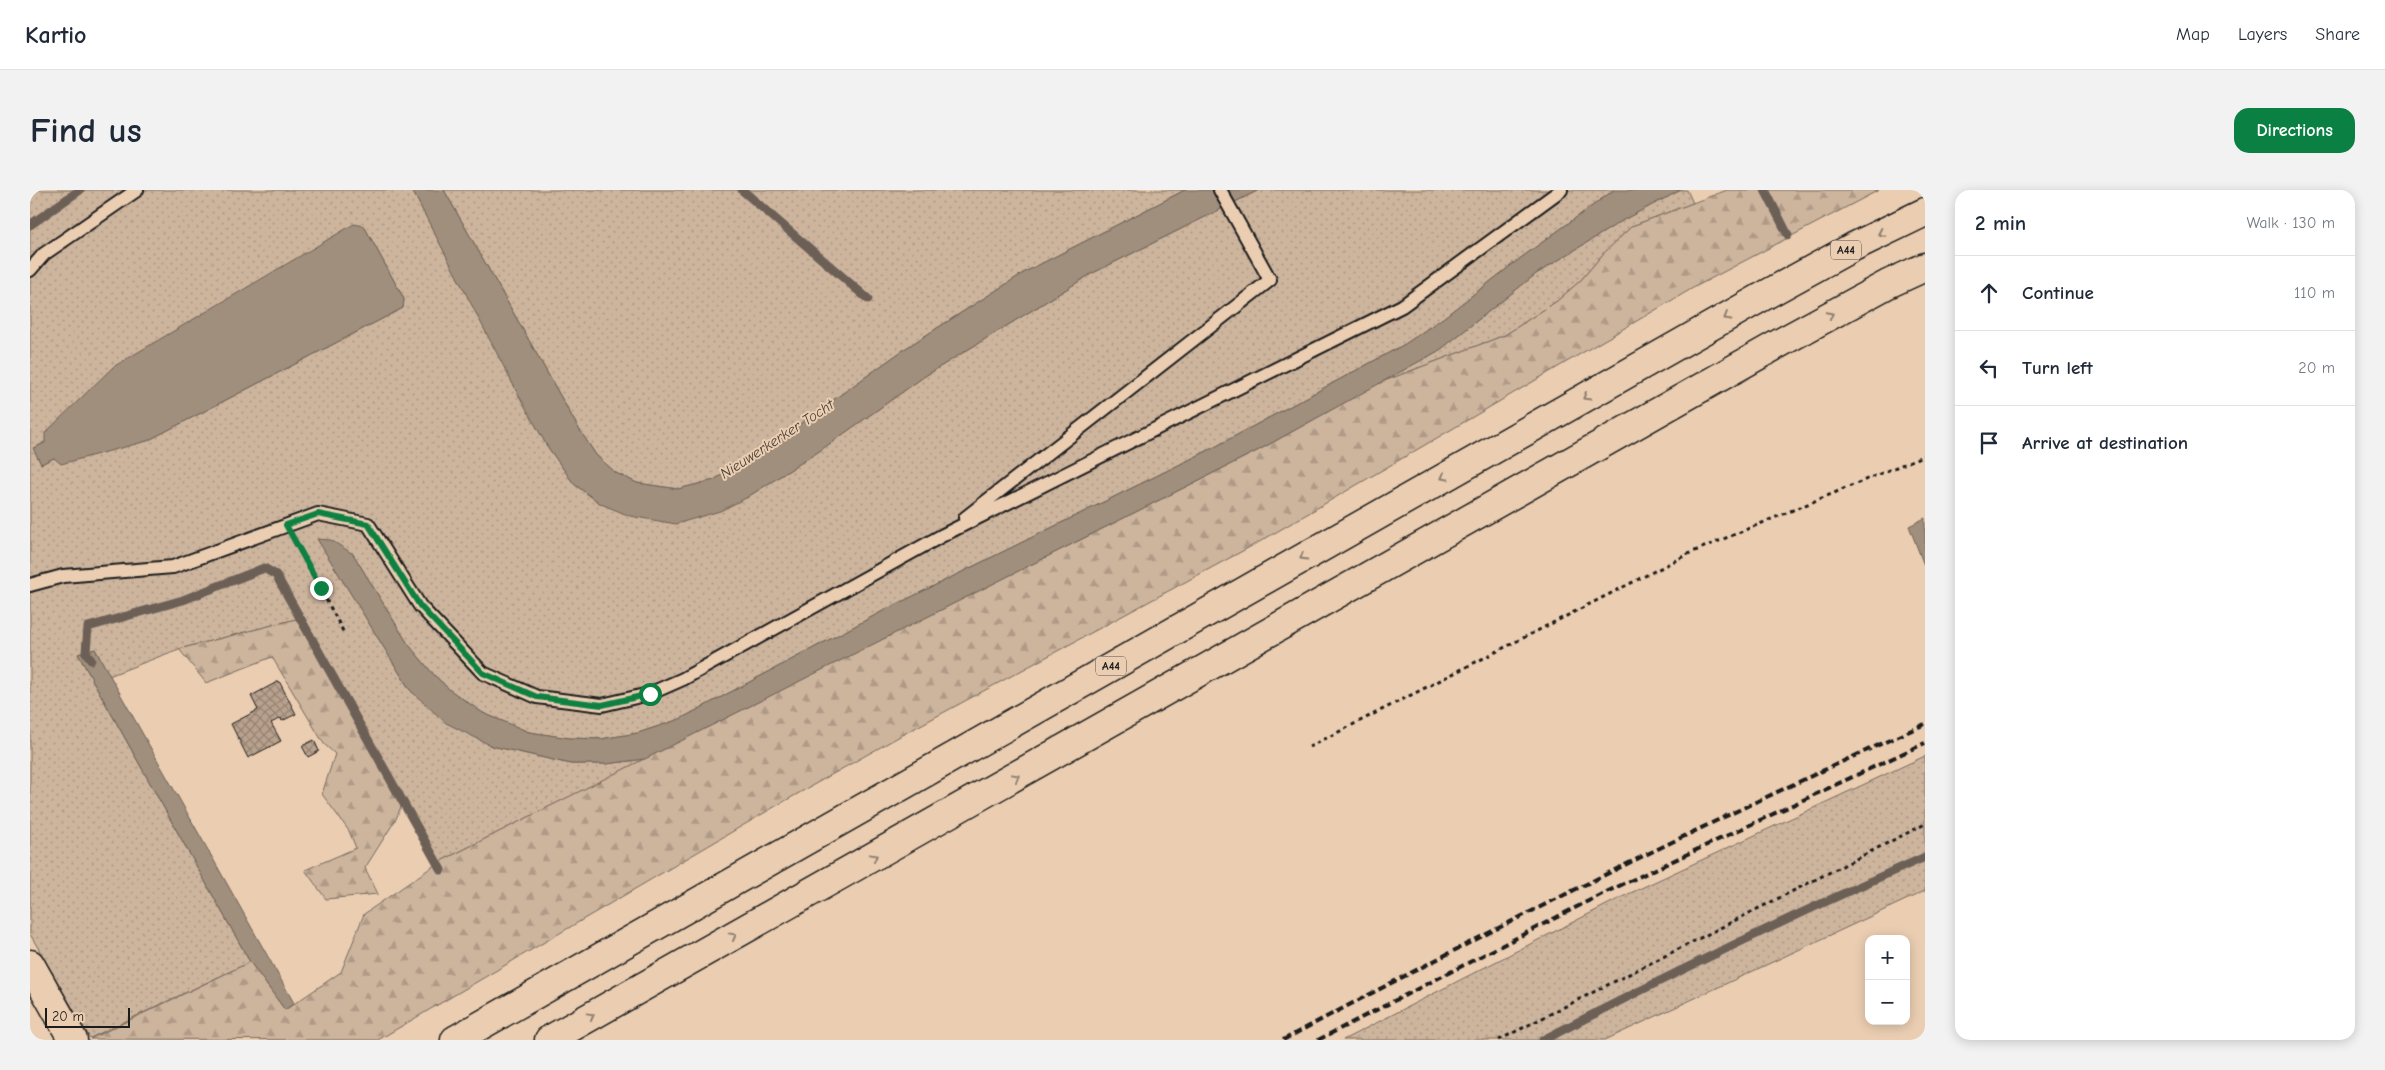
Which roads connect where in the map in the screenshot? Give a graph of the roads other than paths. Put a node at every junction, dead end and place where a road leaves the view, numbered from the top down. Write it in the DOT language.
graph roads {
  1 [pos="137,190"];
  2 [pos="1220,190"];
  3 [pos="1561,190"];
  4 [pos="1925,212"];
  5 [pos="1925,267"];
  6 [pos="30,270"];
  7 [pos="943,535"];
  8 [pos="30,585"];
  9 [pos="30,964"];
  10 [pos="73,1040"];
  11 [pos="454,1040"];
  12 [pos="549,1040"];
  1 -- 6 [label="lane"];
  2 -- 7 [label="lane"];
  3 -- 7 [label="lane"];
  4 -- 11 [label="main road, A44, one-way"];
  12 -- 5 [label="main road, one-way"];
  7 -- 8 [label="lane"];
  9 -- 10 [label="main road"];
}
